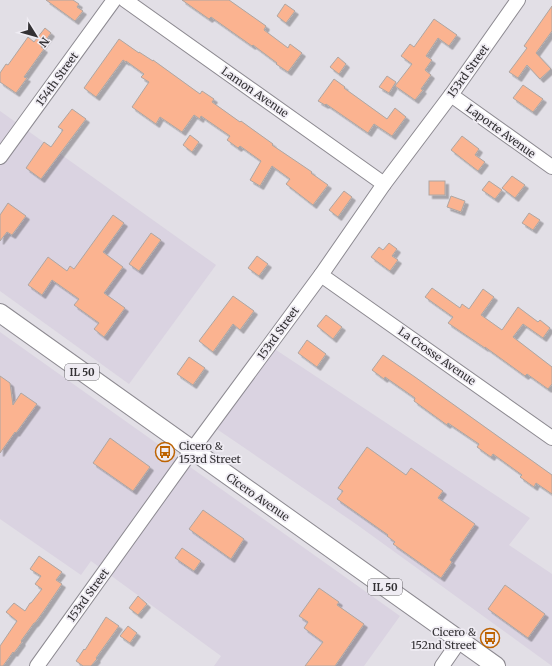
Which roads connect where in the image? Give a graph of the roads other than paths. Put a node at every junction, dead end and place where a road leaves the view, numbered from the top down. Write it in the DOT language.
graph roads {
  1 [pos="114,0"];
  2 [pos="125,0"];
  3 [pos="518,0"];
  4 [pos="451,95"];
  5 [pos="0,157"];
  6 [pos="552,167"];
  7 [pos="384,184"];
  8 [pos="321,275"];
  9 [pos="0,313"];
  10 [pos="552,438"];
  11 [pos="192,450"];
  12 [pos="460,640"];
  13 [pos="37,666"];
  14 [pos="442,666"];
  15 [pos="496,666"];
  1 -- 5 [label="street, 154th Street"];
  2 -- 7 [label="street, Lamon Avenue"];
  3 -- 4 [label="street, 153rd Street"];
  4 -- 6 [label="street, Laporte Avenue"];
  4 -- 7 [label="street, 153rd Street"];
  7 -- 8 [label="street, 153rd Street"];
  8 -- 10 [label="street, La Crosse Avenue"];
  8 -- 11 [label="street, 153rd Street"];
  9 -- 11 [label="main road, Cicero Avenue / IL 50"];
  11 -- 12 [label="main road, Cicero Avenue / IL 50"];
  11 -- 13 [label="street, 153rd Street"];
  12 -- 14 [label="street"];
  12 -- 15 [label="main road, Cicero Avenue / IL 50"];
}
